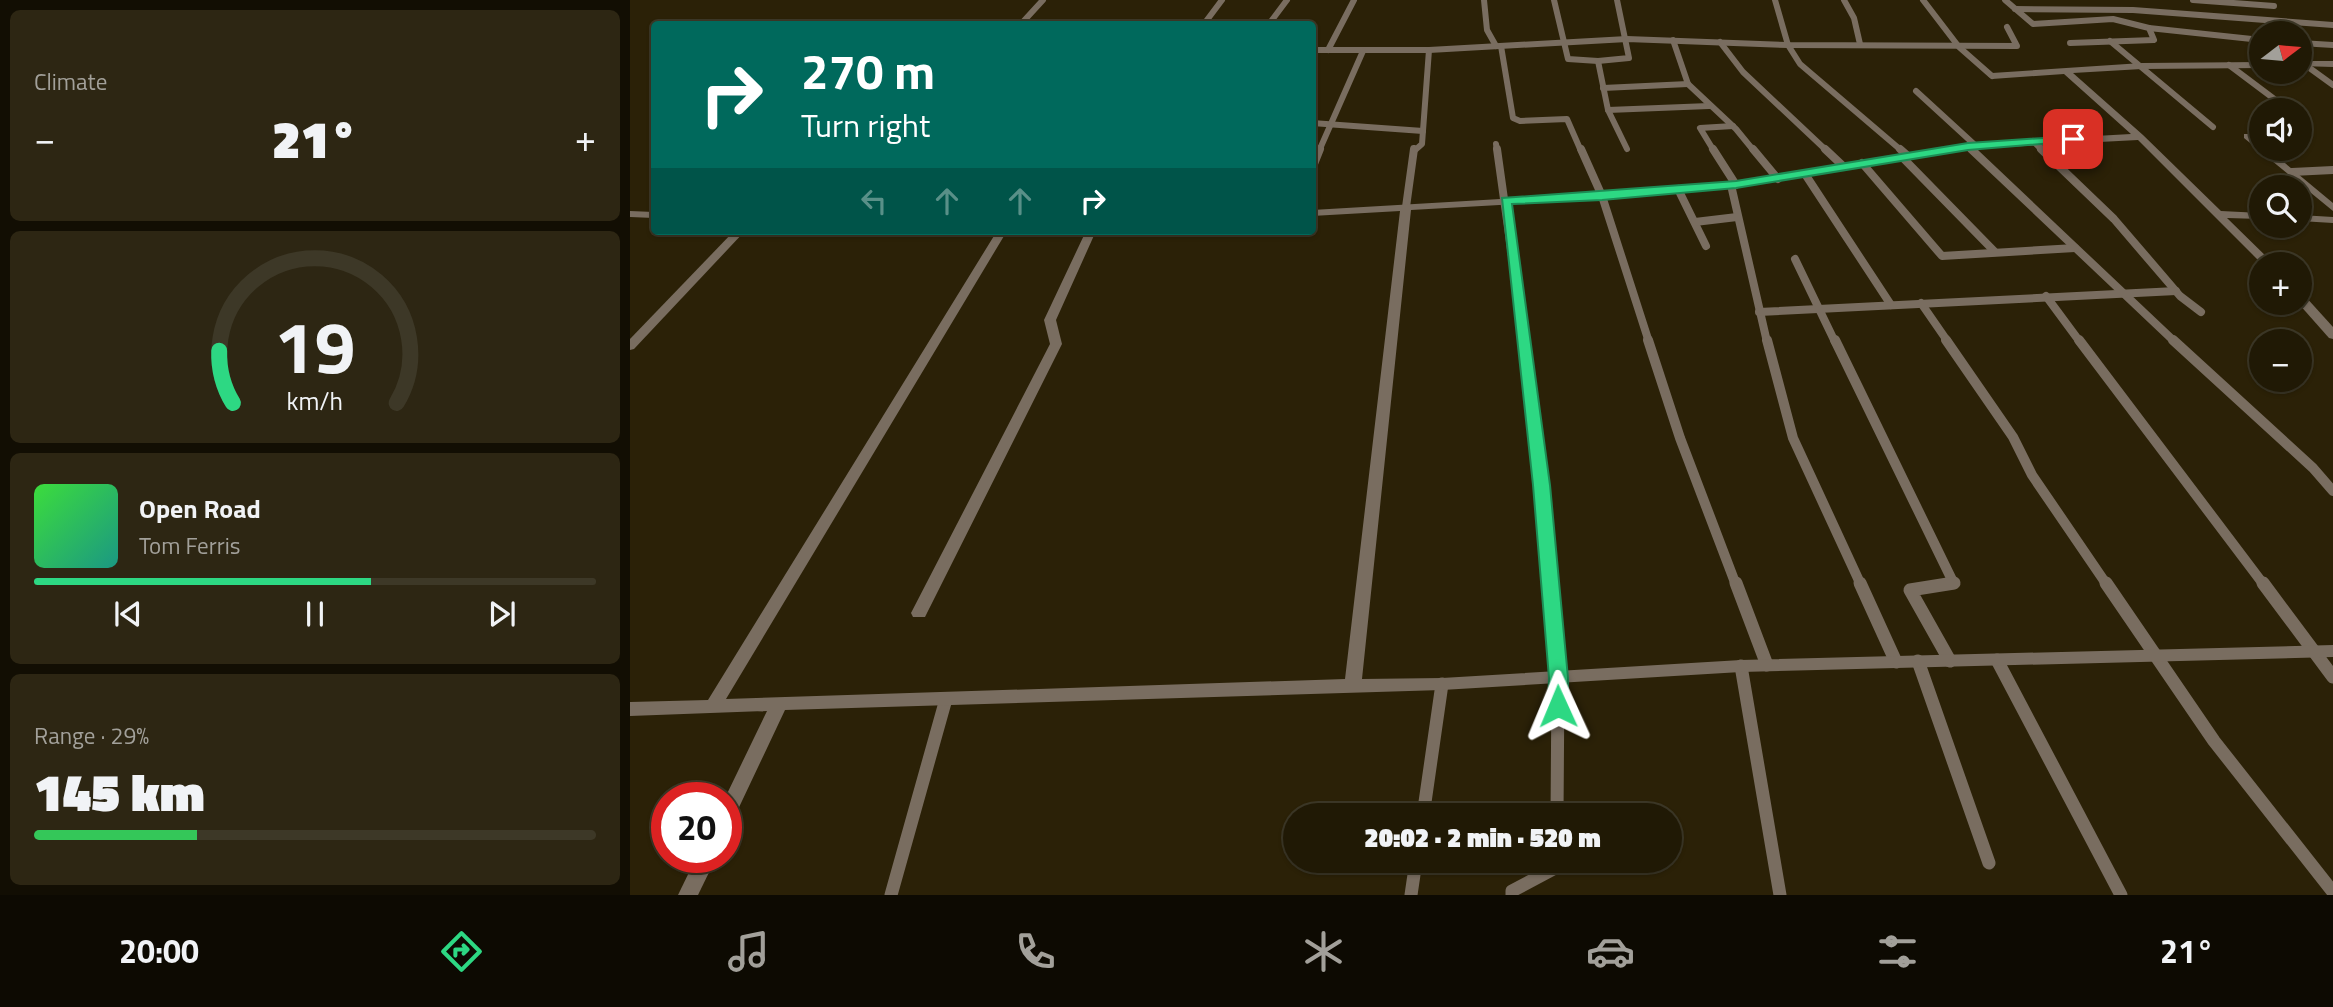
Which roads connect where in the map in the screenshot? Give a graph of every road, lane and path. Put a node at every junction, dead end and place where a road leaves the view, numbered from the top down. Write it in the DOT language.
graph roads {
  1 [pos="1043,0"];
  2 [pos="1222,0"];
  3 [pos="1287,0"];
  4 [pos="1354,0"];
  5 [pos="1484,0"];
  6 [pos="1554,0"];
  7 [pos="1618,0"];
  8 [pos="1775,0"];
  9 [pos="1844,0"];
  10 [pos="1923,0"];
  11 [pos="2005,0"];
  12 [pos="2193,0"];
  13 [pos="2273,3"];
  14 [pos="2015,9"];
  15 [pos="1024,21"];
  16 [pos="1206,21"];
  17 [pos="1271,21"];
  18 [pos="2259,21"];
  19 [pos="2281,21"];
  20 [pos="2312,24"];
  21 [pos="2333,25"];
  22 [pos="2007,27"];
  23 [pos="2149,29"];
  24 [pos="1627,39"];
  25 [pos="2249,39"];
  26 [pos="1673,40"];
  27 [pos="2110,41"];
  28 [pos="1566,42"];
  29 [pos="1720,42"];
  30 [pos="2070,43"];
  31 [pos="1860,44"];
  32 [pos="2312,44"];
  33 [pos="2316,44"];
  34 [pos="1788,45"];
  35 [pos="2333,45"];
  36 [pos="1499,46"];
  37 [pos="1959,47"];
  38 [pos="1316,50"];
  39 [pos="1328,50"];
  40 [pos="1429,50"];
  41 [pos="1363,51"];
  42 [pos="2333,55"];
  43 [pos="1598,61"];
  44 [pos="2312,64"];
  45 [pos="2333,64"];
  46 [pos="2229,65"];
  47 [pos="2249,65"];
  48 [pos="2142,66"];
  49 [pos="2312,71"];
  50 [pos="2068,73"];
  51 [pos="1992,76"];
  52 [pos="1688,84"];
  53 [pos="2333,85"];
  54 [pos="1603,88"];
  55 [pos="1916,91"];
  56 [pos="2273,98"];
  57 [pos="1709,106"];
  58 [pos="1608,110"];
  59 [pos="1316,123"];
  60 [pos="1329,124"];
  61 [pos="1733,126"];
  62 [pos="2213,127"];
  63 [pos="1423,131"];
  64 [pos="2140,137"];
  65 [pos="2033,141"];
  66 [pos="1496,144"];
  67 [pos="1972,146"];
  68 [pos="1627,149"];
  69 [pos="1905,156"];
  70 [pos="1316,158"];
  71 [pos="2278,161"];
  72 [pos="1862,163"];
  73 [pos="1843,166"];
  74 [pos="2333,170"];
  75 [pos="2292,173"];
  76 [pos="1805,174"];
  77 [pos="1778,178"];
  78 [pos="1734,185"];
  79 [pos="1678,189"];
  80 [pos="1602,196"];
  81 [pos="1506,200"];
  82 [pos="1406,207"];
  83 [pos="2333,208"];
  84 [pos="1316,213"];
  85 [pos="630,214"];
  86 [pos="2216,214"];
  87 [pos="651,215"];
  88 [pos="2249,215"];
  89 [pos="1737,217"];
  90 [pos="2312,219"];
  91 [pos="2333,220"];
  92 [pos="1695,222"];
  93 [pos="736,235"];
  94 [pos="1000,235"];
  95 [pos="1089,235"];
  96 [pos="1706,246"];
  97 [pos="2075,248"];
  98 [pos="1995,252"];
  99 [pos="2256,252"];
  100 [pos="1795,259"];
  101 [pos="2176,291"];
  102 [pos="2122,293"];
  103 [pos="2046,296"];
  104 [pos="1921,303"];
  105 [pos="1891,305"];
  106 [pos="1821,309"];
  107 [pos="2312,311"];
  108 [pos="1759,312"];
  109 [pos="2201,312"];
  110 [pos="2333,335"];
  111 [pos="630,345"];
  112 [pos="2333,491"];
  113 [pos="919,613"];
  114 [pos="2333,651"];
  115 [pos="2314,652"];
  116 [pos="2154,656"];
  117 [pos="1997,660"];
  118 [pos="1950,661"];
  119 [pos="1896,662"];
  120 [pos="1918,662"];
  121 [pos="1766,665"];
  122 [pos="1741,666"];
  123 [pos="2333,677"];
  124 [pos="1558,678"];
  125 [pos="1442,684"];
  126 [pos="1353,685"];
  127 [pos="946,699"];
  128 [pos="779,705"];
  129 [pos="713,706"];
  130 [pos="630,709"];
  131 [pos="742,782"];
  132 [pos="1425,803"];
  133 [pos="1557,803"];
  134 [pos="1990,863"];
  135 [pos="699,873"];
  136 [pos="1414,873"];
  137 [pos="1546,873"];
  138 [pos="2333,892"];
  139 [pos="688,895"];
  140 [pos="891,895"];
  141 [pos="1411,895"];
  142 [pos="1512,895"];
  143 [pos="1780,895"];
  144 [pos="2121,895"];
  1 -- 15 [label="lane"];
  2 -- 16 [label="lane"];
  3 -- 17 [label="lane"];
  4 -- 39 [label="lane"];
  5 -- 36 [label="lane"];
  6 -- 28 [label="lane"];
  7 -- 24 [label="lane"];
  8 -- 34 [label="lane"];
  9 -- 31 [label="lane"];
  10 -- 37 [label="lane"];
  11 -- 14 [label="lane"];
  12 -- 13 [label="lane"];
  13 -- 19 [label="lane"];
  14 -- 18 [label="lane"];
  14 -- 23 [label="lane"];
  20 -- 21 [label="lane"];
  22 -- 37 [label="lane"];
  23 -- 25 [label="lane"];
  23 -- 27 [label="lane"];
  24 -- 26 [label="lane"];
  24 -- 28 [label="lane"];
  24 -- 43 [label="lane"];
  26 -- 29 [label="lane"];
  26 -- 52 [label="lane"];
  27 -- 30 [label="lane"];
  27 -- 48 [label="lane"];
  28 -- 36 [label="lane"];
  28 -- 43 [label="lane"];
  29 -- 34 [label="lane"];
  29 -- 73 [label="lane"];
  31 -- 34 [label="lane"];
  31 -- 37 [label="lane"];
  32 -- 33 [label="lane"];
  33 -- 35 [label="lane"];
  33 -- 42 [label="lane"];
  34 -- 69 [label="lane"];
  36 -- 40 [label="lane"];
  36 -- 80 [label="lane"];
  37 -- 51 [label="lane"];
  38 -- 39 [label="lane"];
  39 -- 41 [label="lane"];
  40 -- 41 [label="lane"];
  40 -- 63 [label="lane"];
  41 -- 60 [label="lane"];
  43 -- 54 [label="lane"];
  44 -- 45 [label="street"];
  46 -- 47 [label="street"];
  46 -- 48 [label="street"];
  46 -- 56 [label="lane"];
  48 -- 50 [label="street"];
  48 -- 62 [label="lane"];
  49 -- 53 [label="lane"];
  50 -- 51 [label="street"];
  50 -- 64 [label="street"];
  52 -- 54 [label="lane"];
  52 -- 57 [label="lane"];
  54 -- 58 [label="lane"];
  55 -- 67 [label="lane"];
  57 -- 58 [label="lane"];
  57 -- 61 [label="lane"];
  58 -- 68 [label="lane"];
  59 -- 60 [label="lane"];
  60 -- 63 [label="lane"];
  60 -- 70 [label="lane"];
  61 -- 77 [label="lane"];
  61 -- 78 [label="lane"];
  63 -- 82 [label="lane"];
  64 -- 65 [label="street"];
  64 -- 86 [label="street"];
  65 -- 67 [label="street"];
  65 -- 101 [label="lane"];
  66 -- 81 [label="lane"];
  67 -- 69 [label="street"];
  67 -- 97 [label="lane"];
  69 -- 72 [label="street"];
  69 -- 98 [label="lane"];
  71 -- 75 [label="street"];
  72 -- 73 [label="street"];
  72 -- 98 [label="lane"];
  73 -- 76 [label="street"];
  74 -- 75 [label="lane"];
  75 -- 83 [label="street"];
  76 -- 77 [label="street"];
  76 -- 105 [label="lane"];
  77 -- 78 [label="street"];
  78 -- 79 [label="street"];
  78 -- 89 [label="lane"];
  79 -- 80 [label="street"];
  79 -- 92 [label="lane"];
  80 -- 81 [label="street"];
  80 -- 121 [label="lane"];
  81 -- 82 [label="street"];
  81 -- 124 [label="lane"];
  82 -- 84 [label="street"];
  82 -- 126 [label="street"];
  85 -- 87 [label="street"];
  86 -- 88 [label="street"];
  86 -- 99 [label="street"];
  89 -- 92 [label="lane"];
  89 -- 108 [label="lane"];
  90 -- 91 [label="street"];
  92 -- 96 [label="lane"];
  93 -- 111 [label="street"];
  94 -- 129 [label="street"];
  95 -- 113 [label="street"];
  97 -- 98 [label="lane"];
  97 -- 102 [label="lane"];
  100 -- 106 [label="lane"];
  101 -- 102 [label="lane"];
  101 -- 109 [label="lane"];
  102 -- 103 [label="lane"];
  102 -- 112 [label="lane"];
  103 -- 104 [label="lane"];
  103 -- 115 [label="lane"];
  104 -- 105 [label="lane"];
  104 -- 116 [label="lane"];
  105 -- 106 [label="lane"];
  106 -- 108 [label="lane"];
  106 -- 118 [label="lane"];
  107 -- 110 [label="street"];
  108 -- 119 [label="lane"];
  114 -- 115 [label="street"];
  115 -- 116 [label="street"];
  115 -- 123 [label="lane"];
  116 -- 117 [label="street"];
  116 -- 138 [label="lane"];
  117 -- 118 [label="street"];
  117 -- 144 [label="lane"];
  118 -- 120 [label="street"];
  119 -- 120 [label="street"];
  119 -- 121 [label="street"];
  120 -- 134 [label="lane"];
  121 -- 122 [label="street"];
  122 -- 124 [label="street"];
  122 -- 143 [label="lane"];
  124 -- 125 [label="street"];
  124 -- 133 [label="lane"];
  125 -- 126 [label="street"];
  125 -- 132 [label="lane"];
  126 -- 127 [label="street"];
  127 -- 128 [label="street"];
  127 -- 140 [label="lane"];
  128 -- 129 [label="street"];
  128 -- 131 [label="street"];
  129 -- 130 [label="street"];
  135 -- 139 [label="street"];
  136 -- 141 [label="lane"];
  137 -- 142 [label="lane"];
}
